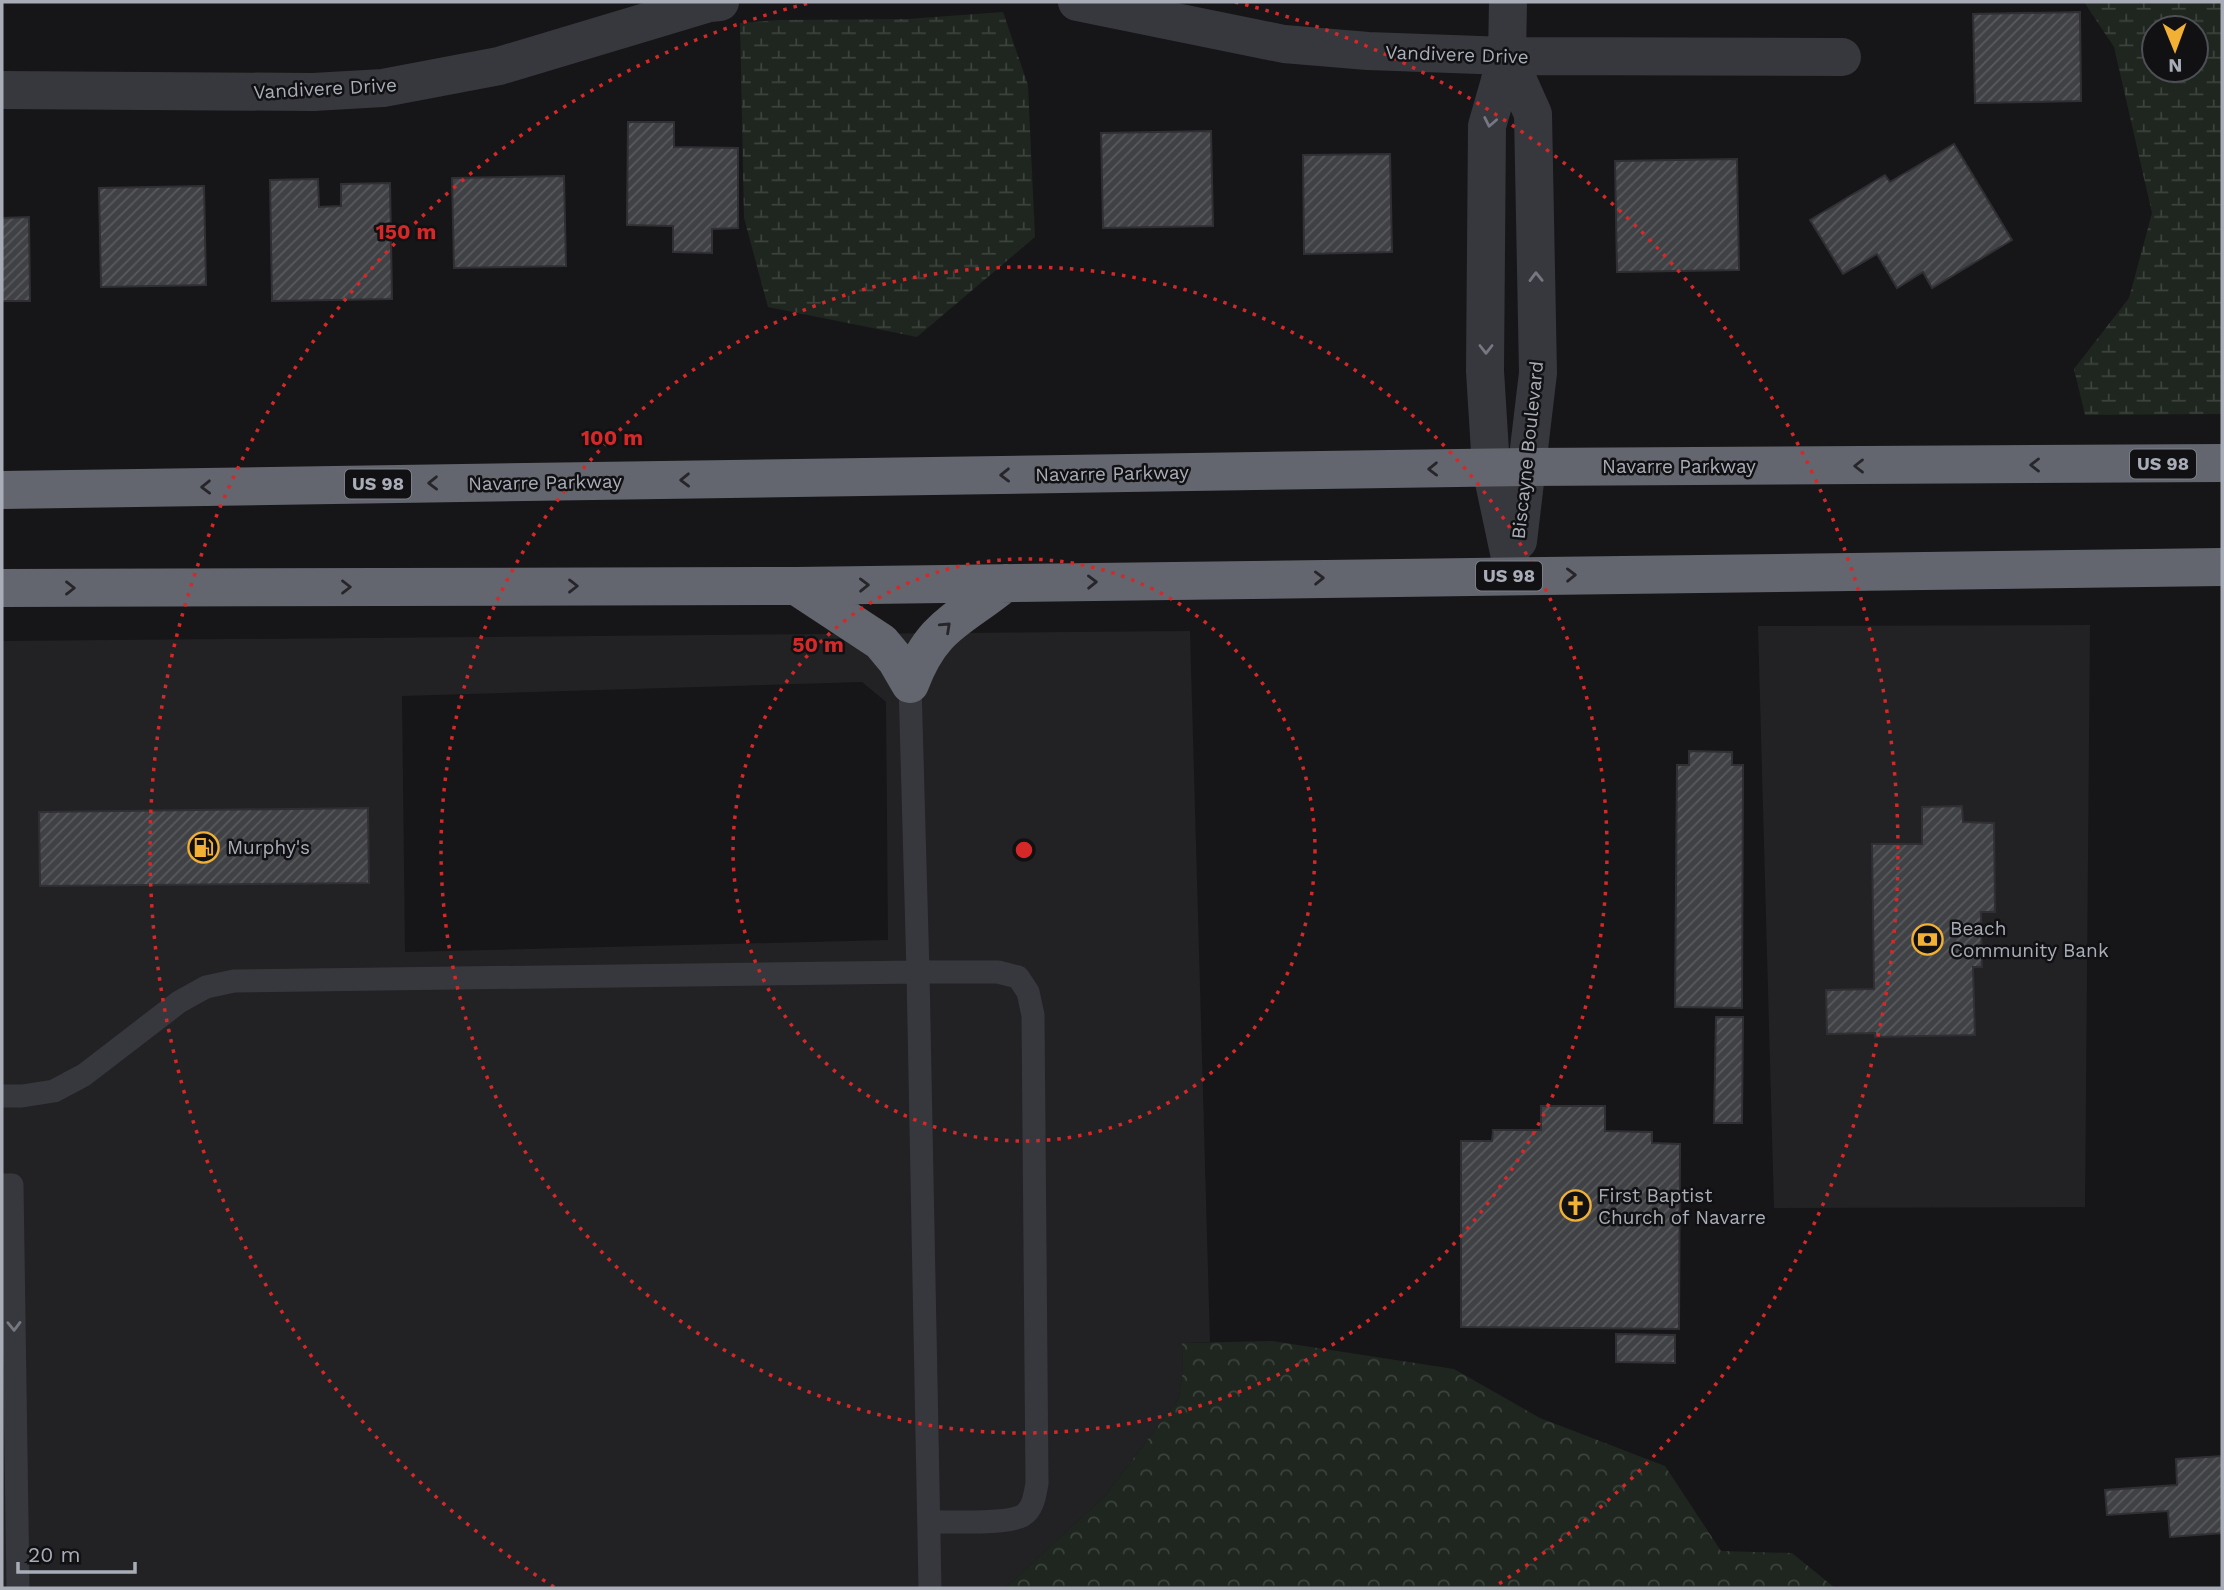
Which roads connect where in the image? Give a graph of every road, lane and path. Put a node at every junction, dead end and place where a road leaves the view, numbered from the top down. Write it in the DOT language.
graph roads {
  1 [pos="720,2"];
  2 [pos="1077,2"];
  3 [pos="1508,2"];
  4 [pos="1507,56"];
  5 [pos="1842,57"];
  6 [pos="2,90"];
  7 [pos="2222,463"];
  8 [pos="1508,467"];
  9 [pos="2,490"];
  10 [pos="2222,567"];
  11 [pos="1514,576"];
  12 [pos="1005,583"];
  13 [pos="796,586"];
  14 [pos="2,588"];
  15 [pos="910,684"];
  16 [pos="918,972"];
  17 [pos="2,1096"];
  18 [pos="7,1185"];
  19 [pos="929,1522"];
  20 [pos="18,1588"];
  21 [pos="930,1588"];
  1 -- 6 [label="street, Vandivere Drive"];
  2 -- 4 [label="street, Vandivere Drive"];
  3 -- 4 [label="street, Biscayne Boulevard"];
  4 -- 5 [label="street, Vandivere Drive"];
  4 -- 8 [label="street, Biscayne Boulevard, one-way"];
  8 -- 4 [label="street, Biscayne Boulevard, one-way"];
  7 -- 8 [label="highway, Navarre Parkway / US 98, one-way"];
  8 -- 9 [label="highway, Navarre Parkway / US 98, one-way"];
  8 -- 11 [label="street, Biscayne Boulevard"];
  11 -- 10 [label="highway, US 98, one-way"];
  12 -- 11 [label="highway, US 98, one-way"];
  13 -- 12 [label="highway, US 98, one-way"];
  15 -- 12 [label="highway, one-way"];
  14 -- 13 [label="highway, US 98, one-way"];
  13 -- 15 [label="highway"];
  15 -- 16 [label="lane"];
  16 -- 17 [label="lane"];
  16 -- 19 [label="lane"];
  16 -- 19 [label="lane"];
  18 -- 20 [label="lane, one-way"];
  19 -- 21 [label="lane"];
}
